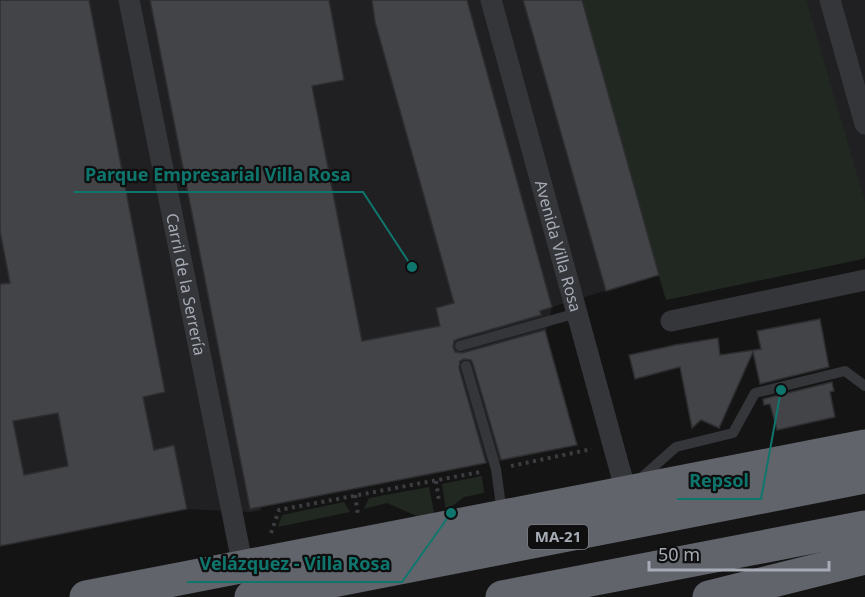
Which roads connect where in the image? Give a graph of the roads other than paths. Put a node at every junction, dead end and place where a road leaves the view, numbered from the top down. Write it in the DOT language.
graph roads {
  1 [pos="129,0"];
  2 [pos="491,0"];
  3 [pos="830,0"];
  4 [pos="865,124"];
  5 [pos="865,280"];
  6 [pos="577,314"];
  7 [pos="671,321"];
  8 [pos="460,346"];
  9 [pos="466,366"];
  10 [pos="865,386"];
  11 [pos="865,446"];
  12 [pos="865,477"];
  13 [pos="626,492"];
  14 [pos="502,516"];
  15 [pos="865,527"];
  16 [pos="865,558"];
  17 [pos="247,582"];
  18 [pos="86,597"];
  19 [pos="502,597"];
  20 [pos="709,597"];
  1 -- 17 [label="street, Carril de la Serrería"];
  2 -- 6 [label="street, Avenida Villa Rosa"];
  3 -- 4 [label="street"];
  5 -- 7 [label="street"];
  6 -- 8 [label="lane"];
  6 -- 13 [label="street, Avenida Villa Rosa"];
  9 -- 14 [label="lane"];
  10 -- 13 [label="lane"];
  11 -- 13 [label="highway"];
  12 -- 17 [label="highway, MA-21"];
  13 -- 14 [label="highway"];
  14 -- 17 [label="highway"];
  15 -- 19 [label="highway"];
  16 -- 20 [label="highway"];
  17 -- 18 [label="highway"];
}
